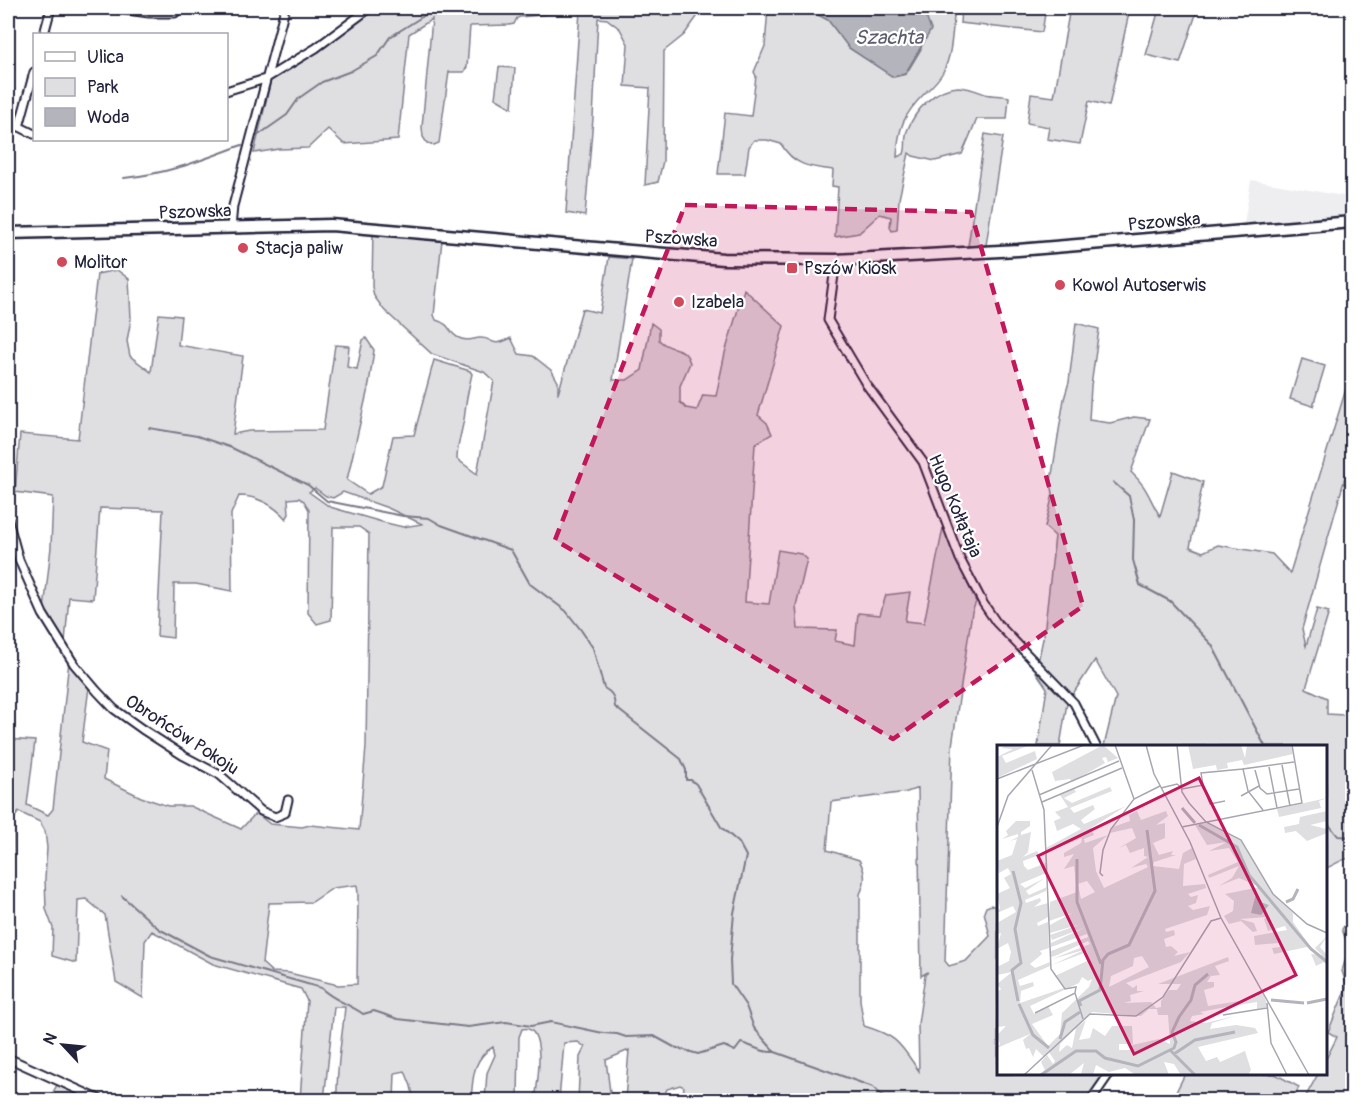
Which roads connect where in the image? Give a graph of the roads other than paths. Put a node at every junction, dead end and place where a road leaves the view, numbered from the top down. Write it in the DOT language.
graph roads {
  1 [pos="51,8"];
  2 [pos="113,8"];
  3 [pos="177,8"];
  4 [pos="285,8"];
  5 [pos="370,8"];
  6 [pos="44,33"];
  7 [pos="33,76"];
  8 [pos="265,79"];
  9 [pos="228,91"];
  10 [pos="9,124"];
  11 [pos="20,127"];
  12 [pos="33,134"];
  13 [pos="1353,222"];
  14 [pos="231,228"];
  15 [pos="8,233"];
  16 [pos="836,260"];
  17 [pos="8,520"];
  18 [pos="1095,745"];
  19 [pos="288,800"];
  20 [pos="8,1058"];
  21 [pos="1108,1075"];
  22 [pos="101,1101"];
  23 [pos="1091,1101"];
  1 -- 6 [label="street"];
  2 -- 3 [label="street"];
  4 -- 8 [label="street"];
  5 -- 8 [label="street"];
  7 -- 11 [label="street"];
  8 -- 9 [label="street"];
  8 -- 14 [label="street"];
  10 -- 11 [label="street"];
  11 -- 12 [label="street"];
  13 -- 16 [label="main road, Pszowska"];
  14 -- 15 [label="main road, Pszowska"];
  14 -- 16 [label="main road, Pszowska"];
  16 -- 18 [label="street, Hugo Kołłątaja"];
  17 -- 19 [label="street, Obrońców Pokoju"];
  20 -- 22 [label="street"];
  21 -- 23 [label="street"];
}
